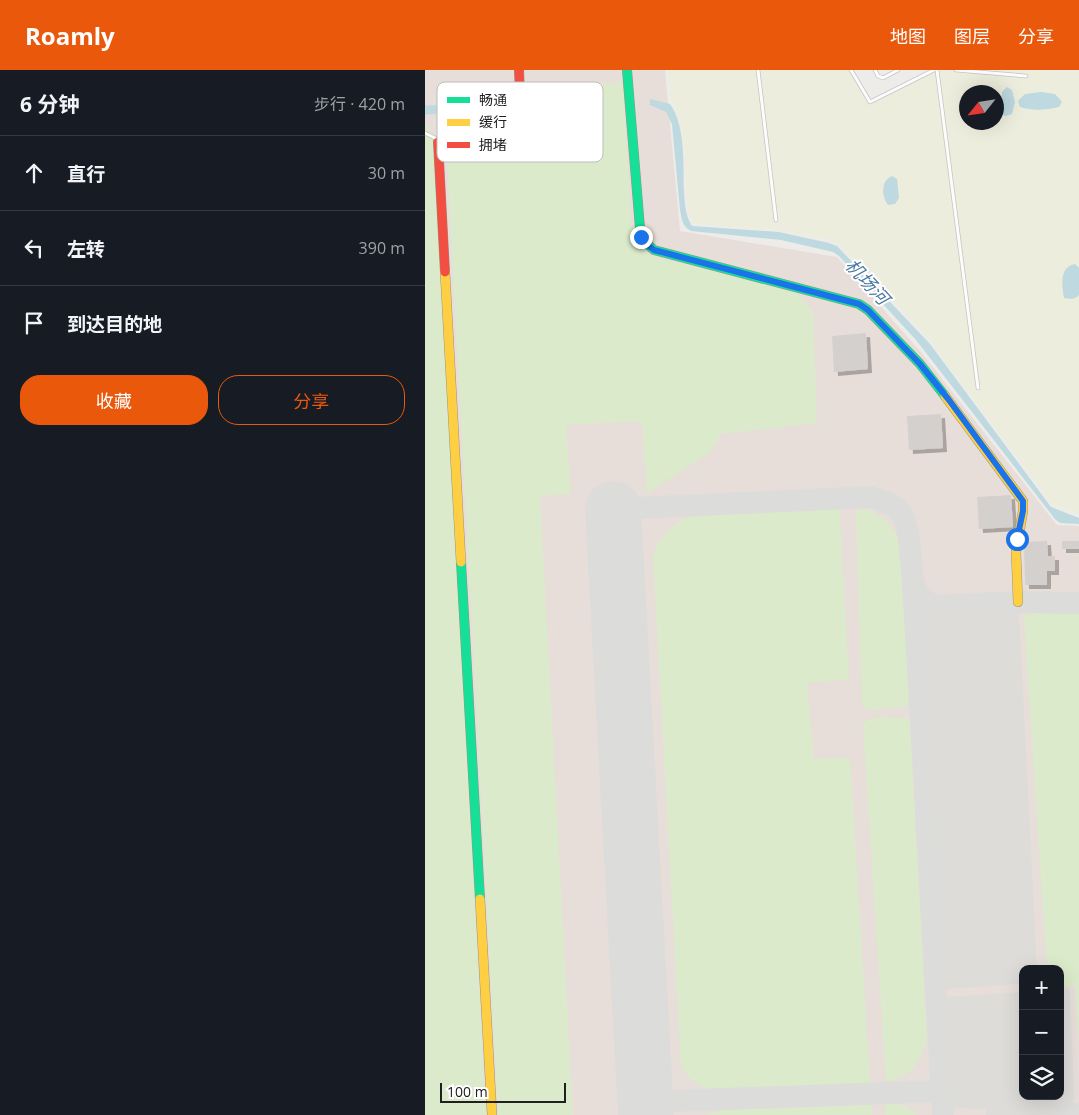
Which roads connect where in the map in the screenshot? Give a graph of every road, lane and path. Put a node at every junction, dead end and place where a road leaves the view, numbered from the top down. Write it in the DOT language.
graph roads {
  1 [pos="627,70"];
  2 [pos="759,70"];
  3 [pos="851,70"];
  4 [pos="875,70"];
  5 [pos="898,70"];
  6 [pos="935,70"];
  7 [pos="956,70"];
  8 [pos="1026,76"];
  9 [pos="425,133"];
  10 [pos="437,139"];
  11 [pos="439,162"];
  12 [pos="776,220"];
  13 [pos="978,388"];
  14 [pos="1019,602"];
  15 [pos="492,1115"];
  1 -- 14 [label="street"];
  2 -- 12 [label="lane"];
  3 -- 6 [label="lane"];
  4 -- 5 [label="lane"];
  6 -- 13 [label="lane"];
  7 -- 8 [label="lane"];
  9 -- 10 [label="lane"];
  11 -- 15 [label="street"];
}
